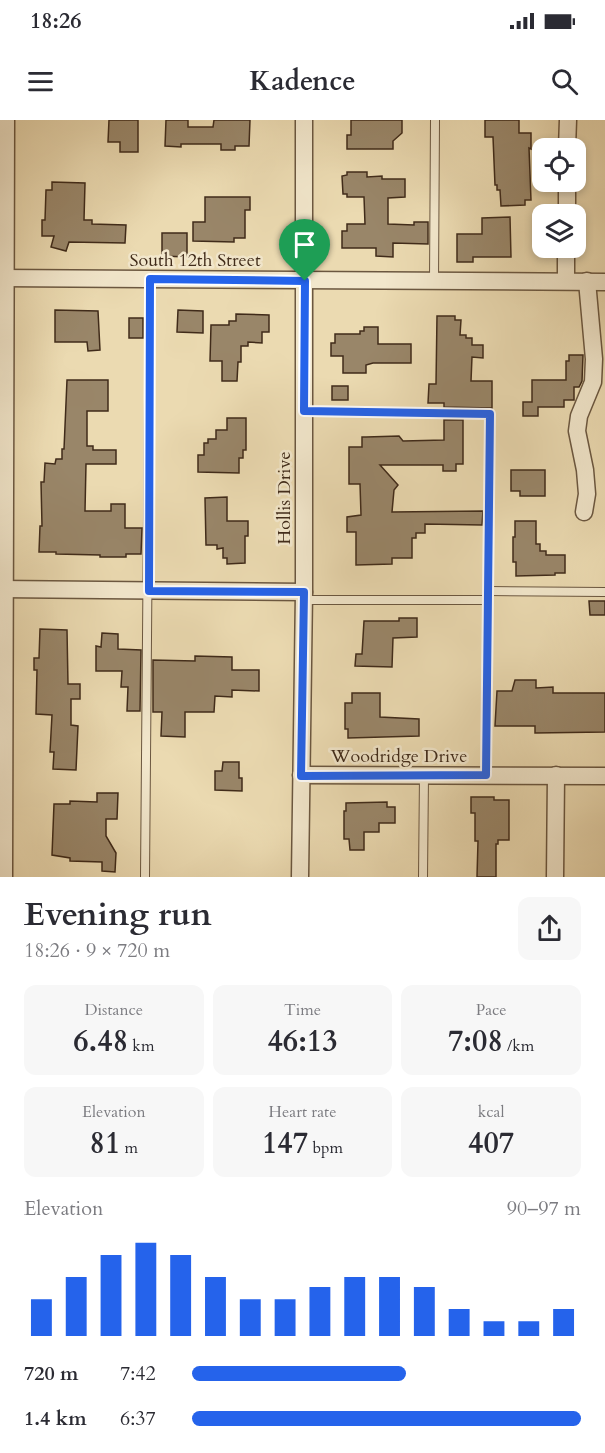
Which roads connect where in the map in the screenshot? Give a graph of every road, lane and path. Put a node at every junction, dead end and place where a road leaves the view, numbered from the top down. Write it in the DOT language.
graph roads {
  1 [pos="6,120"];
  2 [pos="304,120"];
  3 [pos="435,120"];
  4 [pos="568,120"];
  5 [pos="567,138"];
  6 [pos="566,258"];
  7 [pos="3,278"];
  8 [pos="150,279"];
  9 [pos="305,281"];
  10 [pos="434,281"];
  11 [pos="566,281"];
  12 [pos="587,281"];
  13 [pos="605,282"];
  14 [pos="304,411"];
  15 [pos="584,512"];
  16 [pos="2,589"];
  17 [pos="149,591"];
  18 [pos="605,592"];
  19 [pos="488,595"];
  20 [pos="304,596"];
  21 [pos="424,775"];
  22 [pos="486,775"];
  23 [pos="556,775"];
  24 [pos="301,776"];
  25 [pos="605,776"];
  26 [pos="4,877"];
  27 [pos="146,877"];
  28 [pos="300,877"];
  29 [pos="423,877"];
  30 [pos="555,877"];
  1 -- 7 [label="street"];
  2 -- 9 [label="street, Hollis Drive"];
  3 -- 10 [label="lane"];
  4 -- 5 [label="street"];
  6 -- 11 [label="street"];
  7 -- 8 [label="street, South 12th Street"];
  7 -- 16 [label="street"];
  8 -- 9 [label="street, South 12th Street"];
  8 -- 17 [label="lane"];
  9 -- 10 [label="street, South 12th Street"];
  9 -- 14 [label="street, Hollis Drive"];
  10 -- 11 [label="street, South 12th Street"];
  11 -- 12 [label="street, South 12th Street"];
  12 -- 13 [label="street, South 12th Street"];
  12 -- 15 [label="street"];
  14 -- 19 [label="lane"];
  14 -- 20 [label="street, Hollis Drive"];
  16 -- 17 [label="street"];
  16 -- 26 [label="street"];
  17 -- 20 [label="street"];
  17 -- 27 [label="lane"];
  18 -- 19 [label="lane"];
  19 -- 20 [label="lane"];
  19 -- 22 [label="lane"];
  20 -- 24 [label="street, Hollis Drive"];
  21 -- 22 [label="street, Woodridge Drive"];
  21 -- 24 [label="street, Woodridge Drive"];
  21 -- 29 [label="lane"];
  22 -- 23 [label="street, Woodridge Drive"];
  23 -- 25 [label="street, Woodridge Drive"];
  23 -- 30 [label="street"];
  24 -- 28 [label="street, Hollis Drive"];
}
